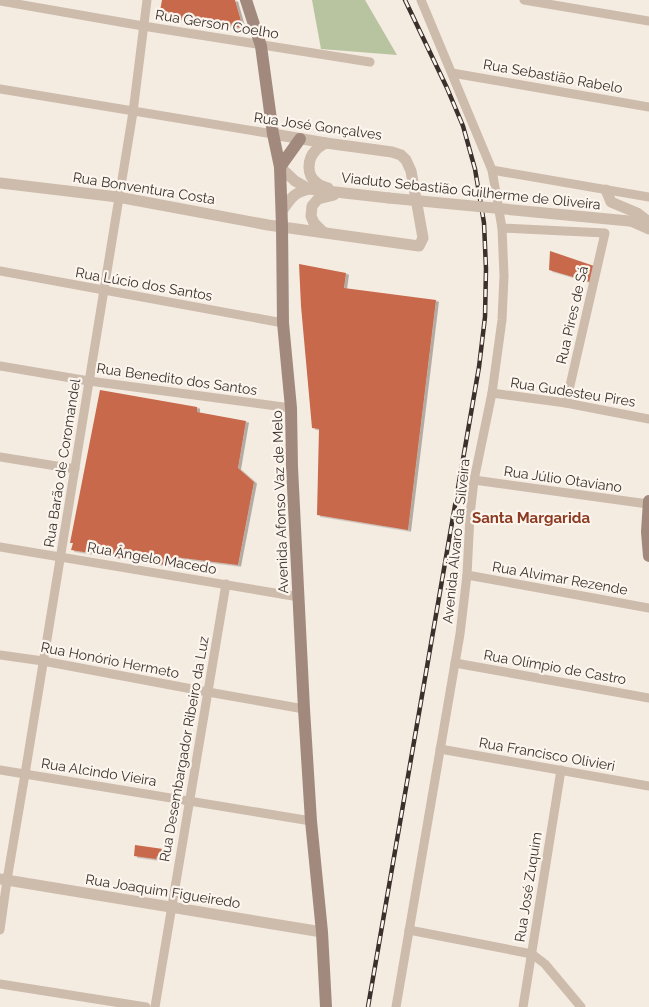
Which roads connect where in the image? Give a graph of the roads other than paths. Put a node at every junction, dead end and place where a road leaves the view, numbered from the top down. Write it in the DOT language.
graph roads {
  1 [pos="147,0"];
  2 [pos="246,0"];
  3 [pos="421,0"];
  4 [pos="524,0"];
  5 [pos="0,1"];
  6 [pos="649,22"];
  7 [pos="144,26"];
  8 [pos="261,46"];
  9 [pos="370,62"];
  10 [pos="452,73"];
  11 [pos="0,89"];
  12 [pos="649,107"];
  13 [pos="133,112"];
  14 [pos="273,134"];
  15 [pos="300,139"];
  16 [pos="326,143"];
  17 [pos="280,167"];
  18 [pos="492,170"];
  19 [pos="0,183"];
  20 [pos="309,189"];
  21 [pos="606,190"];
  22 [pos="339,193"];
  23 [pos="118,197"];
  24 [pos="649,197"];
  25 [pos="282,211"];
  26 [pos="630,221"];
  27 [pos="649,222"];
  28 [pos="282,226"];
  29 [pos="502,228"];
  30 [pos="649,229"];
  31 [pos="323,232"];
  32 [pos="0,271"];
  33 [pos="104,290"];
  34 [pos="283,323"];
  35 [pos="0,366"];
  36 [pos="89,381"];
  37 [pos="492,393"];
  38 [pos="566,403"];
  39 [pos="291,408"];
  40 [pos="649,419"];
  41 [pos="0,457"];
  42 [pos="74,469"];
  43 [pos="474,480"];
  44 [pos="649,503"];
  45 [pos="0,546"];
  46 [pos="60,556"];
  47 [pos="649,556"];
  48 [pos="467,575"];
  49 [pos="226,584"];
  50 [pos="299,597"];
  51 [pos="649,608"];
  52 [pos="0,655"];
  53 [pos="43,661"];
  54 [pos="455,663"];
  55 [pos="208,692"];
  56 [pos="649,698"];
  57 [pos="304,708"];
  58 [pos="440,748"];
  59 [pos="0,770"];
  60 [pos="561,770"];
  61 [pos="25,774"];
  62 [pos="649,786"];
  63 [pos="189,801"];
  64 [pos="312,822"];
  65 [pos="3,879"];
  66 [pos="172,907"];
  67 [pos="0,930"];
  68 [pos="409,930"];
  69 [pos="322,932"];
  70 [pos="532,954"];
  71 [pos="0,984"];
  72 [pos="146,1007"];
  73 [pos="155,1007"];
  74 [pos="326,1007"];
  75 [pos="396,1007"];
  76 [pos="522,1007"];
  77 [pos="581,1007"];
  1 -- 7 [label="street, Rua Barão de Coromandel"];
  2 -- 8 [label="main road, Avenida Afonso Vaz de Melo"];
  3 -- 10 [label="street, Avenida Álvaro da Silveira"];
  4 -- 6 [label="street"];
  5 -- 7 [label="street, Rua Gerson Coelho"];
  7 -- 8 [label="street, Rua Gerson Coelho"];
  7 -- 13 [label="street, Rua Barão de Coromandel"];
  8 -- 9 [label="street, Rua Gerson Coelho"];
  8 -- 14 [label="main road, Avenida Afonso Vaz de Melo"];
  10 -- 12 [label="street, Rua Sebastião Rabelo"];
  10 -- 18 [label="street, Avenida Álvaro da Silveira"];
  11 -- 13 [label="street, Rua José Gonçalves"];
  13 -- 14 [label="street, Rua José Gonçalves"];
  13 -- 23 [label="street, Rua Barão de Coromandel"];
  14 -- 15 [label="street, Rua José Gonçalves"];
  14 -- 17 [label="main road, Avenida Afonso Vaz de Melo"];
  15 -- 16 [label="street, Rua José Gonçalves"];
  15 -- 17 [label="main road"];
  16 -- 22 [label="street"];
  16 -- 31 [label="street, Rua José Gonçalves"];
  17 -- 20 [label="street, Viaduto Sebastião Guilherme de Oliveira"];
  17 -- 25 [label="main road, Avenida Afonso Vaz de Melo"];
  18 -- 21 [label="street"];
  18 -- 29 [label="street, Avenida Álvaro da Silveira"];
  19 -- 23 [label="street, Rua Bonventura Costa"];
  20 -- 22 [label="street, Viaduto Sebastião Guilherme de Oliveira"];
  20 -- 25 [label="street"];
  21 -- 24 [label="street"];
  21 -- 27 [label="street"];
  22 -- 26 [label="street, Viaduto Sebastião Guilherme de Oliveira, bridge"];
  22 -- 31 [label="street"];
  23 -- 28 [label="street, Rua Bonventura Costa"];
  23 -- 33 [label="street, Rua Barão de Coromandel"];
  25 -- 28 [label="main road, Avenida Afonso Vaz de Melo"];
  26 -- 27 [label="street, Viaduto Sebastião Guilherme de Oliveira"];
  26 -- 30 [label="street, Viaduto Sebastião Guilherme de Oliveira"];
  28 -- 31 [label="street, Rua José Gonçalves"];
  28 -- 34 [label="main road, Avenida Afonso Vaz de Melo"];
  29 -- 37 [label="street, Avenida Álvaro da Silveira"];
  29 -- 38 [label="street, Rua Pires de Sá"];
  32 -- 33 [label="street, Rua Lúcio dos Santos"];
  33 -- 34 [label="street, Rua Lúcio dos Santos"];
  33 -- 36 [label="street, Rua Barão de Coromandel"];
  34 -- 39 [label="main road, Avenida Afonso Vaz de Melo"];
  35 -- 36 [label="street, Rua Benedito dos Santos"];
  36 -- 39 [label="street, Rua Benedito dos Santos"];
  36 -- 42 [label="street, Rua Barão de Coromandel"];
  37 -- 38 [label="street, Rua Gudesteu Pires"];
  37 -- 43 [label="street, Avenida Álvaro da Silveira"];
  38 -- 40 [label="street, Rua Gudesteu Pires"];
  39 -- 50 [label="main road, Avenida Afonso Vaz de Melo"];
  41 -- 42 [label="street"];
  42 -- 46 [label="street, Rua Barão de Coromandel"];
  43 -- 44 [label="street, Rua Júlio Otaviano"];
  43 -- 48 [label="street, Avenida Álvaro da Silveira"];
  44 -- 47 [label="main road"];
  45 -- 46 [label="street, Rua Ângelo Macedo"];
  46 -- 49 [label="street, Rua Ângelo Macedo"];
  46 -- 53 [label="street, Rua Barão de Coromandel"];
  48 -- 51 [label="street, Rua Alvimar Rezende"];
  48 -- 54 [label="street, Avenida Álvaro da Silveira"];
  49 -- 50 [label="street, Rua Ângelo Macedo"];
  49 -- 55 [label="street, Rua Desembargador Ribeiro da Luz"];
  50 -- 57 [label="main road, Avenida Afonso Vaz de Melo"];
  52 -- 53 [label="street, Rua Honório Hermeto"];
  53 -- 55 [label="street, Rua Honório Hermeto"];
  53 -- 61 [label="street, Rua Barão de Coromandel"];
  54 -- 56 [label="street, Rua Olímpio de Castro"];
  54 -- 58 [label="street, Avenida Álvaro da Silveira"];
  55 -- 57 [label="street, Rua Honório Hermeto"];
  55 -- 63 [label="street, Rua Desembargador Ribeiro da Luz"];
  57 -- 64 [label="main road, Avenida Afonso Vaz de Melo"];
  58 -- 60 [label="street, Rua Francisco Olivieri"];
  58 -- 68 [label="street, Avenida Álvaro da Silveira"];
  59 -- 61 [label="street, Rua Alcindo Vieira"];
  60 -- 62 [label="street, Rua Francisco Olivieri"];
  60 -- 70 [label="street, Rua José Zuquim"];
  61 -- 63 [label="street, Rua Alcindo Vieira"];
  61 -- 65 [label="street, Rua Barão de Coromandel"];
  63 -- 64 [label="street, Rua Alcindo Vieira"];
  63 -- 66 [label="street, Rua Desembargador Ribeiro da Luz"];
  64 -- 69 [label="main road, Avenida Afonso Vaz de Melo"];
  65 -- 66 [label="street, Rua Joaquim Figueiredo"];
  65 -- 67 [label="street, Rua Barão de Coromandel"];
  66 -- 69 [label="street, Rua Joaquim Figueiredo"];
  66 -- 73 [label="street, Rua Desembargador Ribeiro da Luz"];
  68 -- 70 [label="street"];
  68 -- 75 [label="street, Avenida Álvaro da Silveira"];
  69 -- 74 [label="main road, Avenida Afonso Vaz de Melo"];
  70 -- 76 [label="street, Rua José Zuquim"];
  70 -- 77 [label="street"];
  71 -- 72 [label="street"];
}
